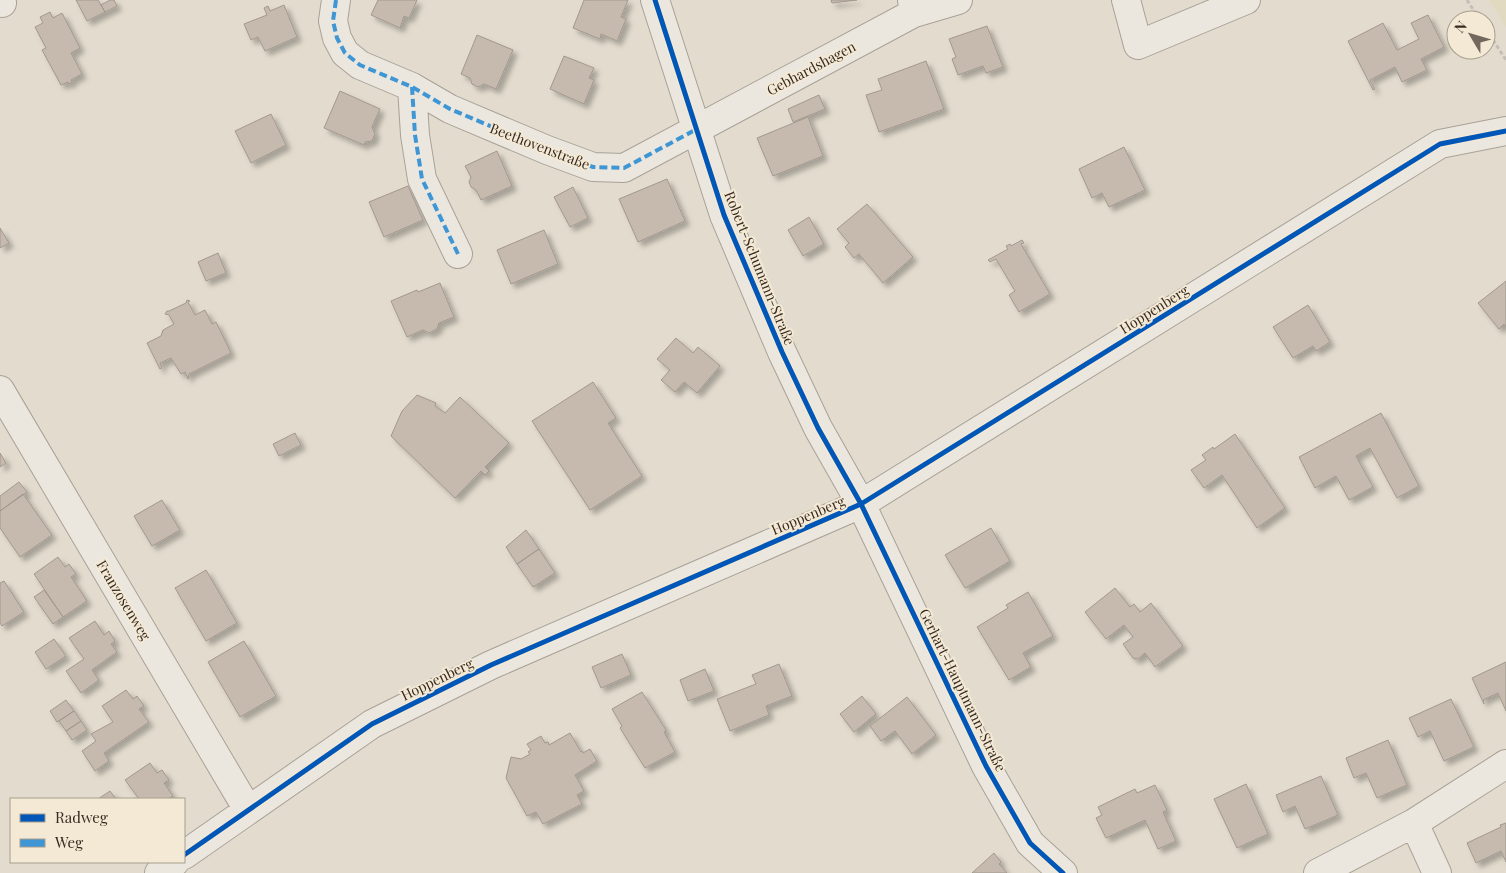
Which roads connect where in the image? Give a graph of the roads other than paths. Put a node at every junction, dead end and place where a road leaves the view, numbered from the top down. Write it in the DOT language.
graph roads {
  1 [pos="336,0"];
  2 [pos="655,0"];
  3 [pos="958,0"];
  4 [pos="1126,0"];
  5 [pos="1246,0"];
  6 [pos="913,7"];
  7 [pos="412,87"];
  8 [pos="697,128"];
  9 [pos="1506,131"];
  10 [pos="458,254"];
  11 [pos="0,390"];
  12 [pos="861,504"];
  13 [pos="1506,764"];
  14 [pos="248,810"];
  15 [pos="1414,824"];
  16 [pos="185,855"];
  17 [pos="174,863"];
  18 [pos="159,873"];
  19 [pos="1063,873"];
  20 [pos="1318,873"];
  21 [pos="1437,873"];
  1 -- 7 [label="street, Beethovenstraße"];
  2 -- 8 [label="street, Robert-Schumann-Straße"];
  3 -- 6 [label="street, Gebhardshagen"];
  4 -- 5 [label="street"];
  6 -- 8 [label="street, Gebhardshagen"];
  7 -- 8 [label="street, Beethovenstraße"];
  7 -- 10 [label="street"];
  8 -- 12 [label="street, Robert-Schumann-Straße"];
  9 -- 12 [label="street, Hoppenberg"];
  11 -- 14 [label="street, Franzosenweg"];
  12 -- 14 [label="street, Hoppenberg"];
  12 -- 19 [label="street, Gerhart-Hauptmann-Straße"];
  13 -- 15 [label="street"];
  14 -- 16 [label="street, Hoppenberg"];
  15 -- 20 [label="street"];
  15 -- 21 [label="street"];
  17 -- 18 [label="street"];
}
